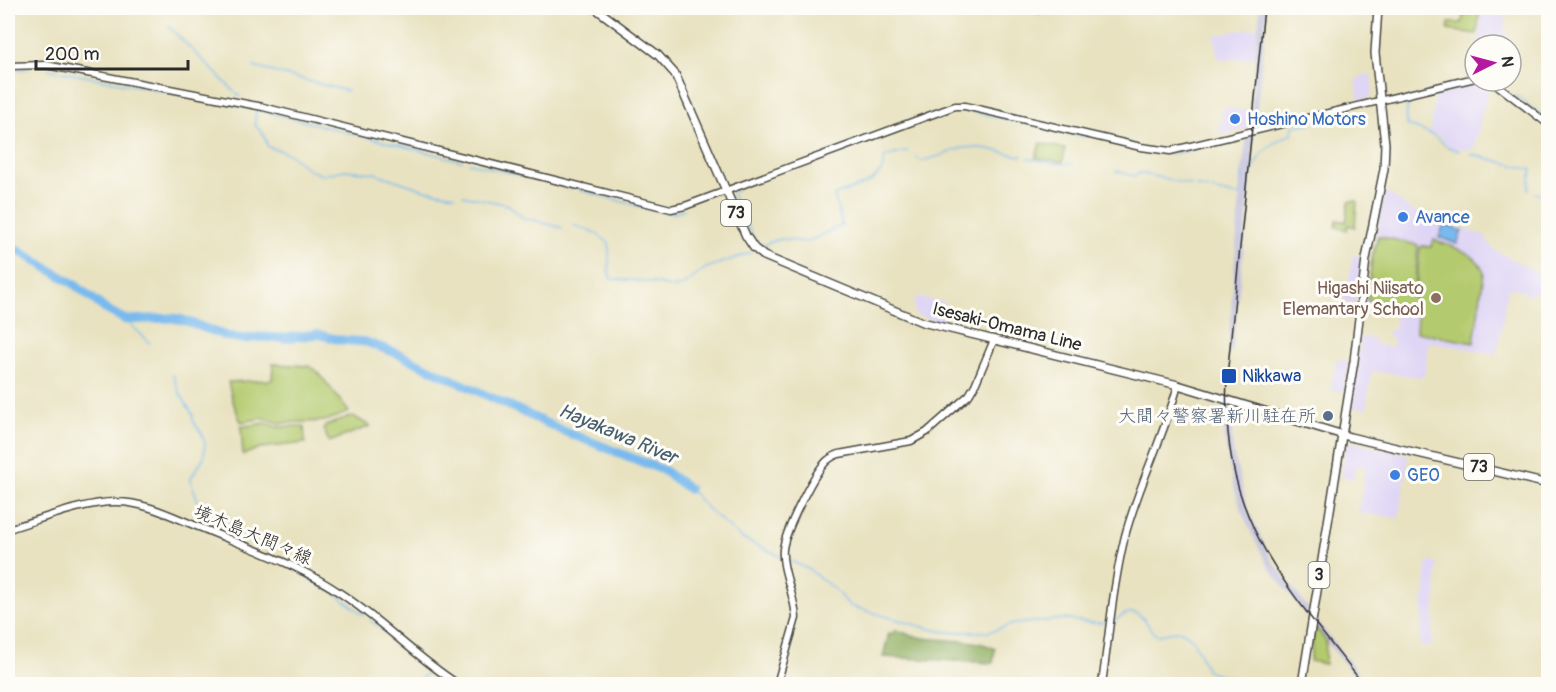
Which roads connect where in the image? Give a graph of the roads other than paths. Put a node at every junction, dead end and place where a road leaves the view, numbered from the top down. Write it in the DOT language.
graph roads {
  1 [pos="595,8"];
  2 [pos="1378,8"];
  3 [pos="8,66"];
  4 [pos="1463,81"];
  5 [pos="1508,93"];
  6 [pos="1379,100"];
  7 [pos="1548,124"];
  8 [pos="726,190"];
  9 [pos="994,340"];
  10 [pos="1178,385"];
  11 [pos="1342,435"];
  12 [pos="1548,484"];
  13 [pos="8,530"];
  14 [pos="458,684"];
  15 [pos="777,684"];
  16 [pos="1102,684"];
  17 [pos="1302,684"];
  1 -- 8 [label="main road, Isesaki-Omama Line / 73"];
  2 -- 6 [label="main road, 3"];
  3 -- 8 [label="street"];
  4 -- 6 [label="street"];
  5 -- 7 [label="street"];
  6 -- 8 [label="street"];
  6 -- 11 [label="main road, 3"];
  8 -- 9 [label="main road, Isesaki-Omama Line / 73"];
  9 -- 10 [label="main road, Isesaki-Omama Line / 73"];
  9 -- 15 [label="street"];
  10 -- 11 [label="main road, Isesaki-Omama Line / 73"];
  10 -- 16 [label="street"];
  11 -- 12 [label="main road, Isesaki-Omama Line / 73"];
  11 -- 17 [label="main road, 3"];
  13 -- 14 [label="street, 境木島大間々線"];
}
